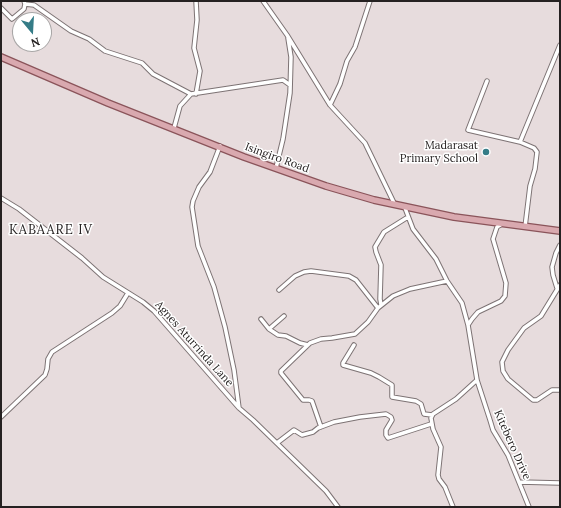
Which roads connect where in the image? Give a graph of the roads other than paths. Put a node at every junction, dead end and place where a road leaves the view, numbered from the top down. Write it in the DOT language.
graph roads {
  1 [pos="196,1"];
  2 [pos="263,1"];
  3 [pos="370,1"];
  4 [pos="25,2"];
  5 [pos="1,8"];
  6 [pos="287,35"];
  7 [pos="560,45"];
  8 [pos="1,56"];
  9 [pos="487,81"];
  10 [pos="290,85"];
  11 [pos="191,94"];
  12 [pos="196,94"];
  13 [pos="330,105"];
  14 [pos="174,128"];
  15 [pos="520,142"];
  16 [pos="220,146"];
  17 [pos="276,168"];
  18 [pos="1,198"];
  19 [pos="395,205"];
  20 [pos="405,208"];
  21 [pos="408,217"];
  22 [pos="502,224"];
  23 [pos="525,227"];
  24 [pos="560,231"];
  25 [pos="560,245"];
  26 [pos="447,281"];
  27 [pos="558,287"];
  28 [pos="280,290"];
  29 [pos="128,293"];
  30 [pos="380,307"];
  31 [pos="284,316"];
  32 [pos="261,319"];
  33 [pos="468,324"];
  34 [pos="269,329"];
  35 [pos="308,345"];
  36 [pos="354,345"];
  37 [pos="477,380"];
  38 [pos="560,390"];
  39 [pos="239,408"];
  40 [pos="432,415"];
  41 [pos="1,417"];
  42 [pos="431,424"];
  43 [pos="321,427"];
  44 [pos="277,443"];
  45 [pos="519,482"];
  46 [pos="560,483"];
  47 [pos="338,507"];
  48 [pos="453,507"];
  49 [pos="530,507"];
  1 -- 12 [label="street"];
  2 -- 6 [label="street"];
  3 -- 13 [label="street"];
  4 -- 5 [label="street"];
  4 -- 11 [label="street"];
  6 -- 10 [label="street"];
  6 -- 13 [label="street"];
  7 -- 15 [label="street"];
  8 -- 14 [label="main road, Isingiro Road"];
  9 -- 15 [label="street"];
  10 -- 12 [label="street"];
  10 -- 17 [label="street"];
  11 -- 12 [label="street"];
  11 -- 14 [label="street"];
  13 -- 19 [label="street"];
  14 -- 16 [label="main road, Isingiro Road"];
  15 -- 23 [label="street"];
  16 -- 17 [label="main road, Isingiro Road"];
  16 -- 39 [label="street"];
  17 -- 19 [label="main road, Isingiro Road"];
  18 -- 29 [label="street, Agnes Aturrinda Lane"];
  19 -- 20 [label="main road, Isingiro Road"];
  20 -- 21 [label="street, Kitebero Drive"];
  20 -- 22 [label="main road, Isingiro Road"];
  21 -- 26 [label="street, Kitebero Drive"];
  21 -- 30 [label="street"];
  22 -- 23 [label="main road, Isingiro Road"];
  22 -- 33 [label="street"];
  23 -- 24 [label="main road, Isingiro Road"];
  25 -- 27 [label="street"];
  26 -- 30 [label="street"];
  26 -- 33 [label="street, Kitebero Drive"];
  27 -- 38 [label="street"];
  28 -- 30 [label="street"];
  29 -- 39 [label="street, Agnes Aturrinda Lane"];
  29 -- 41 [label="street"];
  30 -- 35 [label="street"];
  31 -- 34 [label="street"];
  32 -- 34 [label="street"];
  33 -- 37 [label="street, Kitebero Drive"];
  34 -- 35 [label="street"];
  35 -- 43 [label="street"];
  36 -- 40 [label="street"];
  37 -- 40 [label="street"];
  37 -- 45 [label="street, Kitebero Drive"];
  39 -- 44 [label="street, Agnes Aturrinda Lane"];
  40 -- 42 [label="street"];
  42 -- 43 [label="street"];
  42 -- 48 [label="street"];
  43 -- 44 [label="street"];
  44 -- 47 [label="street, Agnes Aturrinda Lane"];
  45 -- 46 [label="street"];
  45 -- 49 [label="street, Kitebero Drive"];
}
